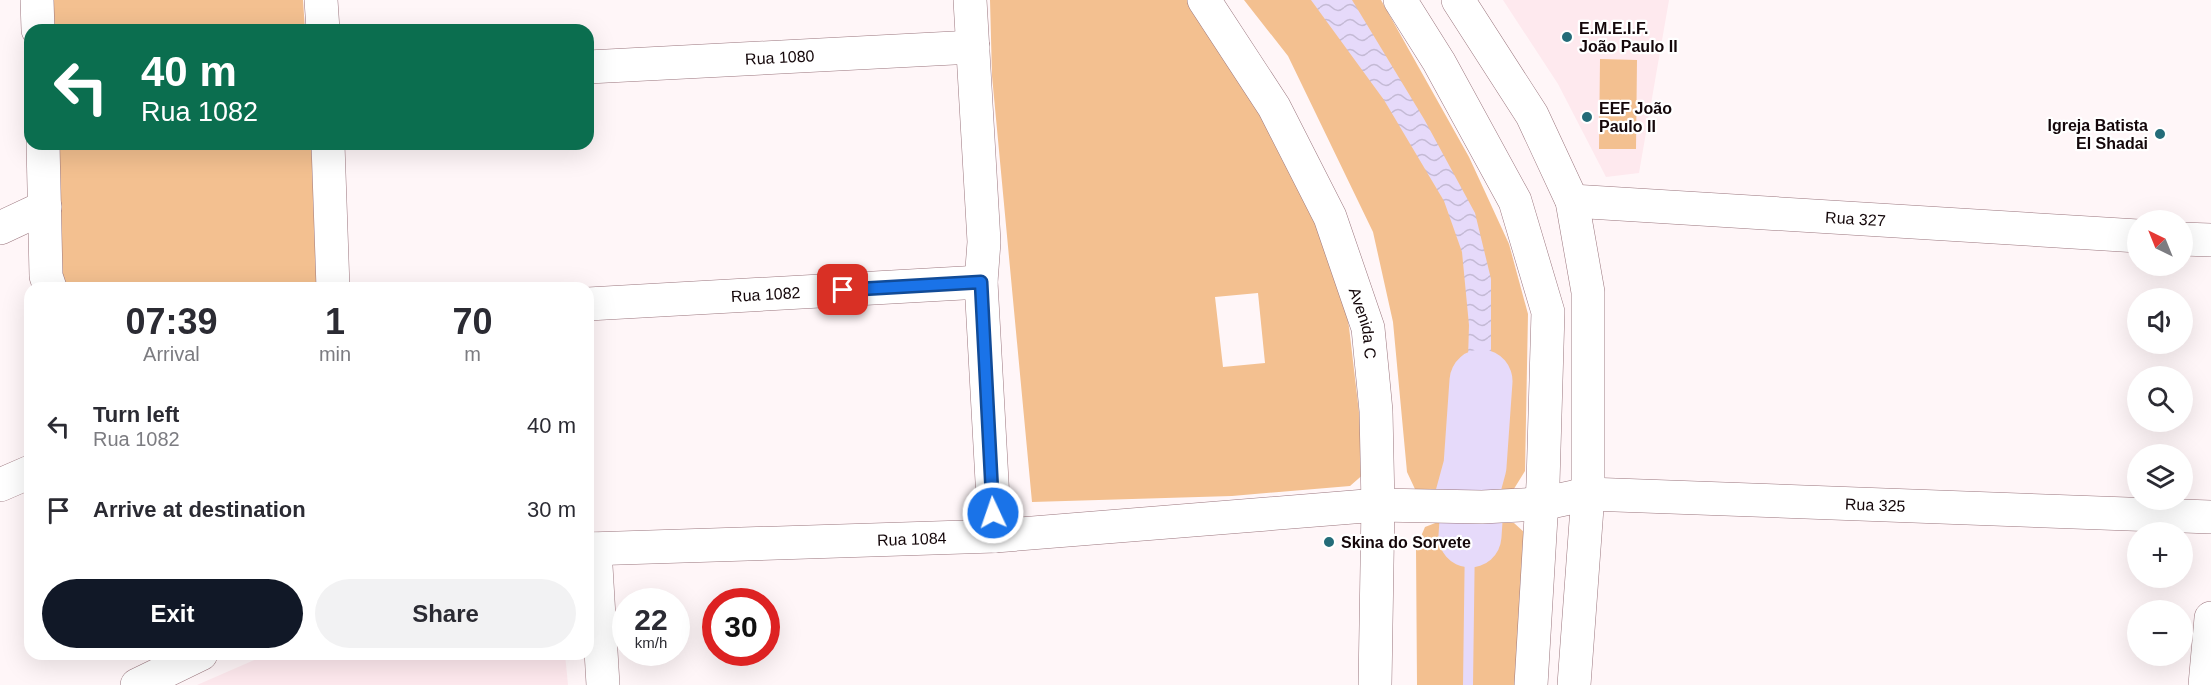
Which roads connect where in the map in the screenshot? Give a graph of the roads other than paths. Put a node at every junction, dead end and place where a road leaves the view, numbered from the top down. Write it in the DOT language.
graph roads {
  1 [pos="37,0"];
  2 [pos="321,0"];
  3 [pos="970,0"];
  4 [pos="1204,0"];
  5 [pos="1400,0"];
  6 [pos="1458,0"];
  7 [pos="38,24"];
  8 [pos="322,24"];
  9 [pos="973,47"];
  10 [pos="594,67"];
  11 [pos="43,150"];
  12 [pos="327,150"];
  13 [pos="1572,201"];
  14 [pos="45,207"];
  15 [pos="0,228"];
  16 [pos="2127,235"];
  17 [pos="2193,239"];
  18 [pos="2211,240"];
  19 [pos="48,282"];
  20 [pos="333,282"];
  21 [pos="981,282"];
  22 [pos="594,304"];
  23 [pos="24,475"];
  24 [pos="0,485"];
  25 [pos="1588,494"];
  26 [pos="1541,504"];
  27 [pos="1378,505"];
  28 [pos="1482,507"];
  29 [pos="2211,517"];
  30 [pos="994,536"];
  31 [pos="594,549"];
  32 [pos="594,583"];
  33 [pos="2211,618"];
  34 [pos="183,660"];
  35 [pos="148,672"];
  36 [pos="603,685"];
  37 [pos="1375,685"];
  38 [pos="1531,685"];
  39 [pos="1574,685"];
  40 [pos="2205,685"];
  1 -- 7 [label="street"];
  2 -- 8 [label="street"];
  3 -- 9 [label="street"];
  4 -- 27 [label="street, Avenida C"];
  5 -- 26 [label="street"];
  6 -- 13 [label="street"];
  9 -- 10 [label="street, Rua 1080"];
  9 -- 21 [label="street"];
  11 -- 14 [label="street"];
  12 -- 20 [label="street"];
  13 -- 16 [label="street, Rua 327"];
  13 -- 25 [label="street"];
  14 -- 15 [label="street"];
  14 -- 19 [label="street"];
  17 -- 18 [label="street"];
  21 -- 22 [label="street, Rua 1082"];
  21 -- 30 [label="street"];
  23 -- 24 [label="street"];
  25 -- 26 [label="street, Rua 325"];
  25 -- 29 [label="street, Rua 325"];
  25 -- 39 [label="street"];
  26 -- 28 [label="street, Rua 325"];
  26 -- 38 [label="street"];
  27 -- 28 [label="street, Rua 1084"];
  27 -- 30 [label="street, Rua 1084"];
  27 -- 37 [label="street, Avenida C"];
  30 -- 31 [label="street, Rua 1084"];
  32 -- 36 [label="street"];
  33 -- 40 [label="street"];
  34 -- 35 [label="street"];
}
